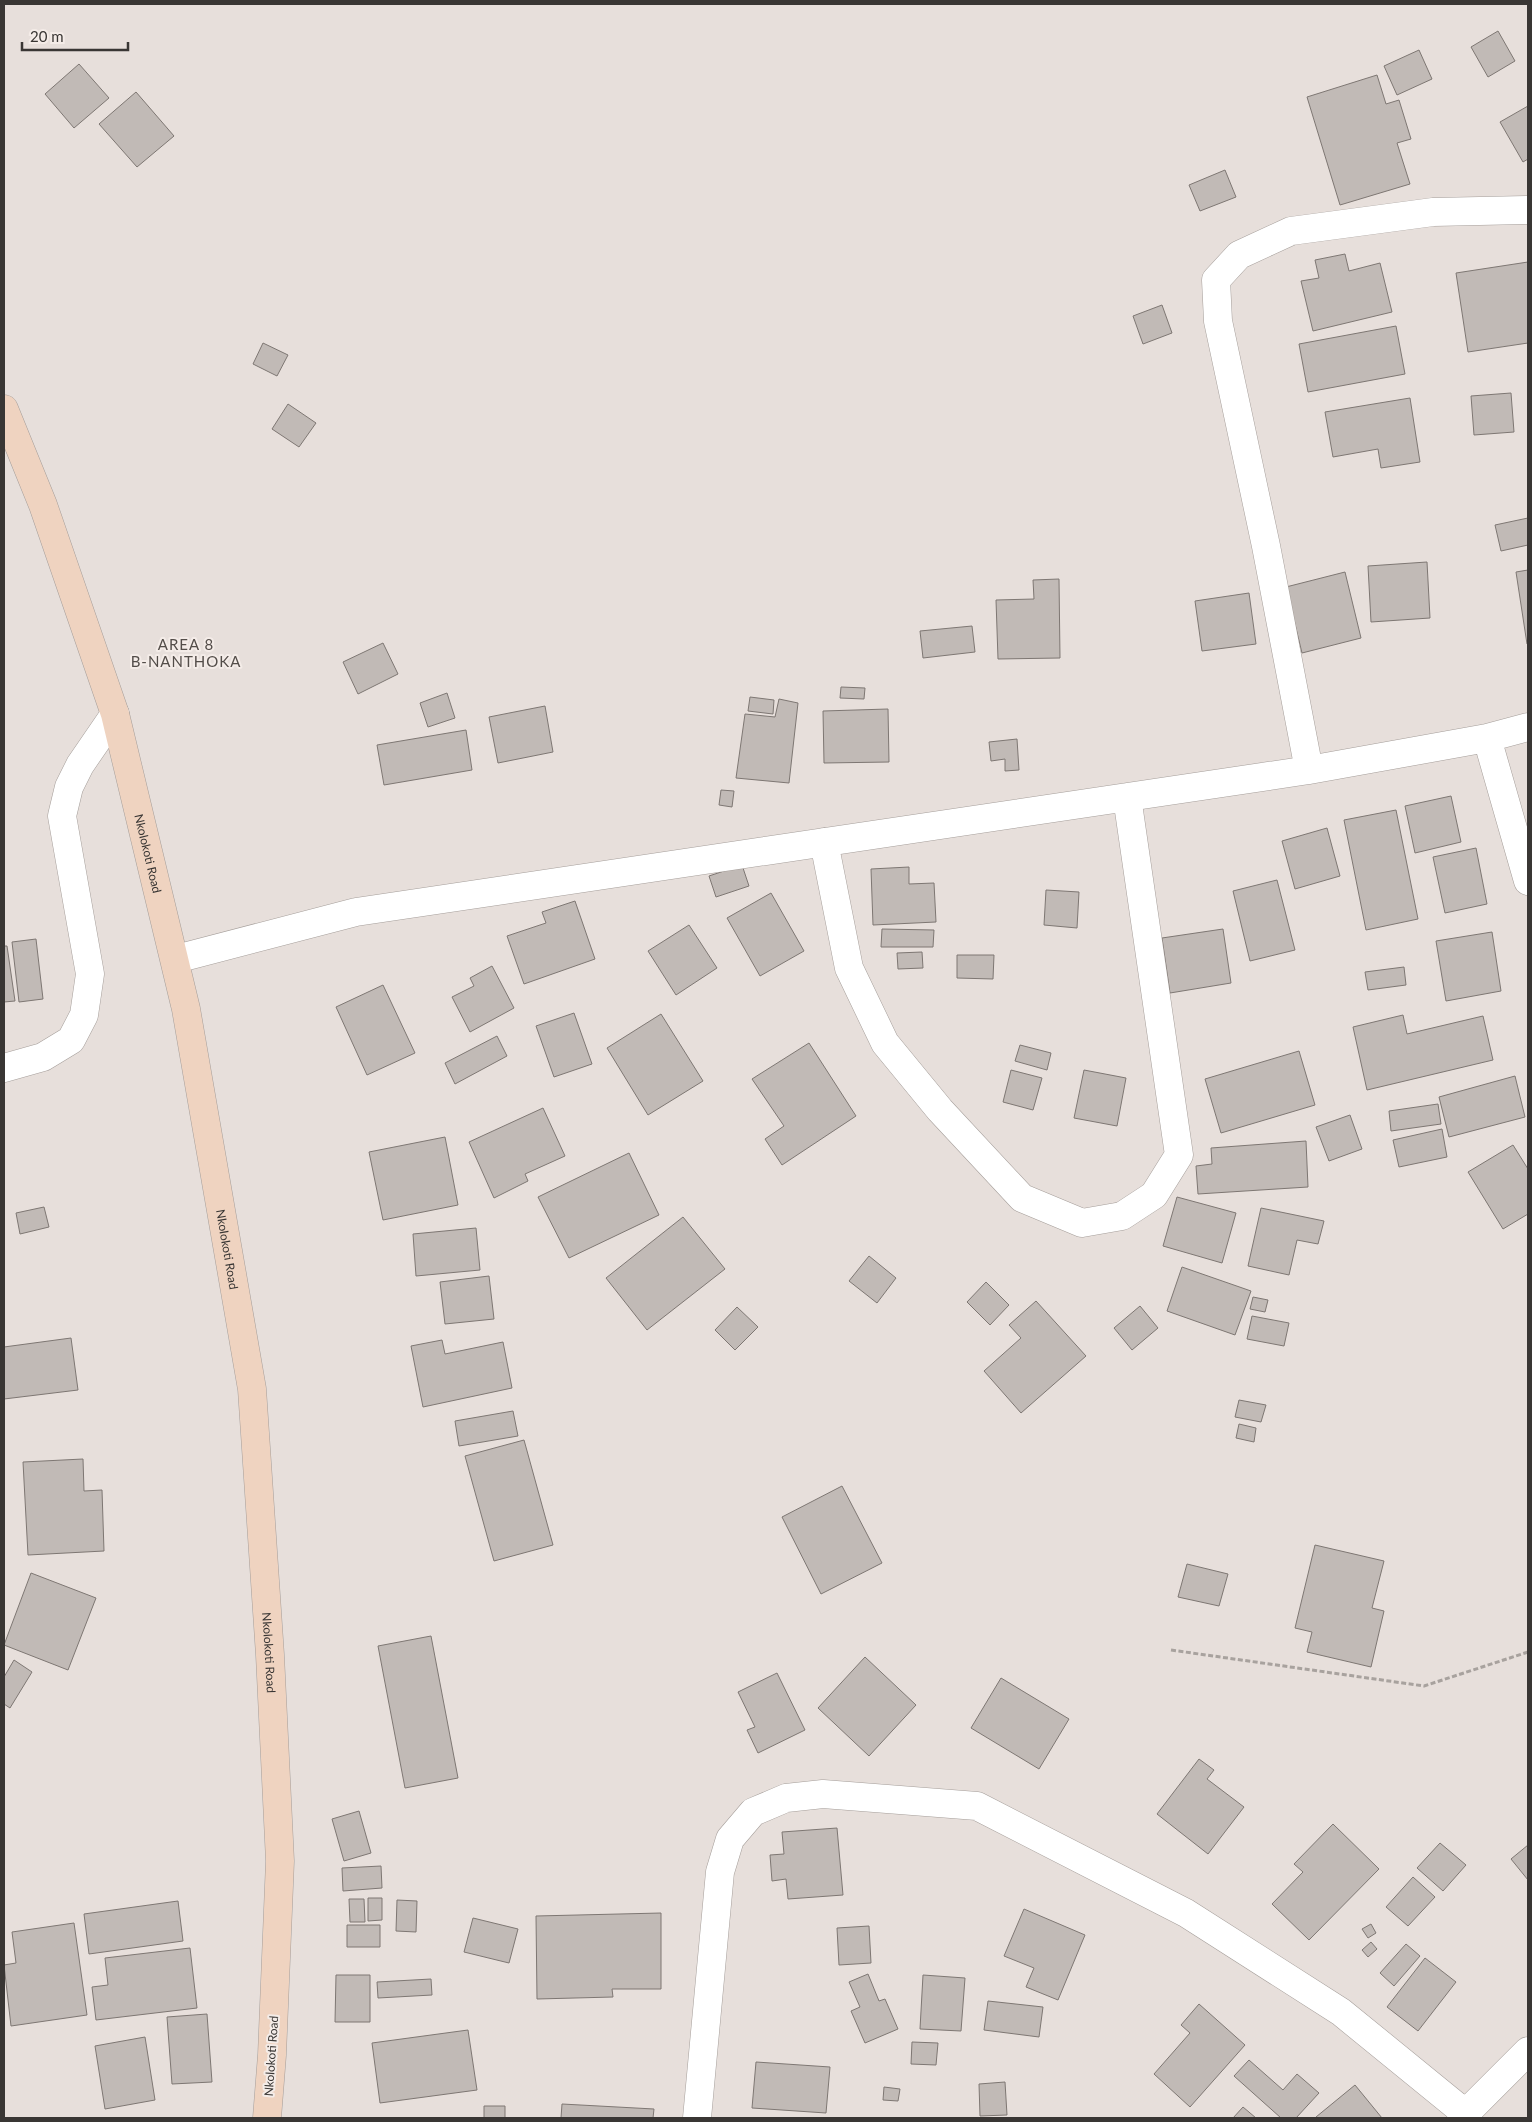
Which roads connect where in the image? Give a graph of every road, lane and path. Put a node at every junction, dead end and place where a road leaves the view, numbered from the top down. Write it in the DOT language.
graph roads {
  1 [pos="1528,210"];
  2 [pos="4,409"];
  3 [pos="116,714"];
  4 [pos="1528,726"];
  5 [pos="1487,738"];
  6 [pos="1309,770"];
  7 [pos="1127,797"];
  8 [pos="824,842"];
  9 [pos="1528,881"];
  10 [pos="176,959"];
  11 [pos="4,1068"];
  12 [pos="1171,1650"];
  13 [pos="1528,1652"];
  14 [pos="1528,2051"];
  15 [pos="1463,2116"];
  16 [pos="267,2118"];
  17 [pos="697,2118"];
  1 -- 6 [label="street"];
  2 -- 3 [label="main road, Nkolokoti Road"];
  3 -- 10 [label="main road, Nkolokoti Road"];
  3 -- 11 [label="street"];
  4 -- 5 [label="street"];
  5 -- 6 [label="street"];
  5 -- 9 [label="street"];
  6 -- 7 [label="street"];
  7 -- 8 [label="street"];
  7 -- 8 [label="street"];
  8 -- 10 [label="street"];
  10 -- 16 [label="main road, Nkolokoti Road"];
  12 -- 13 [label="path"];
  14 -- 15 [label="street"];
  15 -- 17 [label="street"];
}
